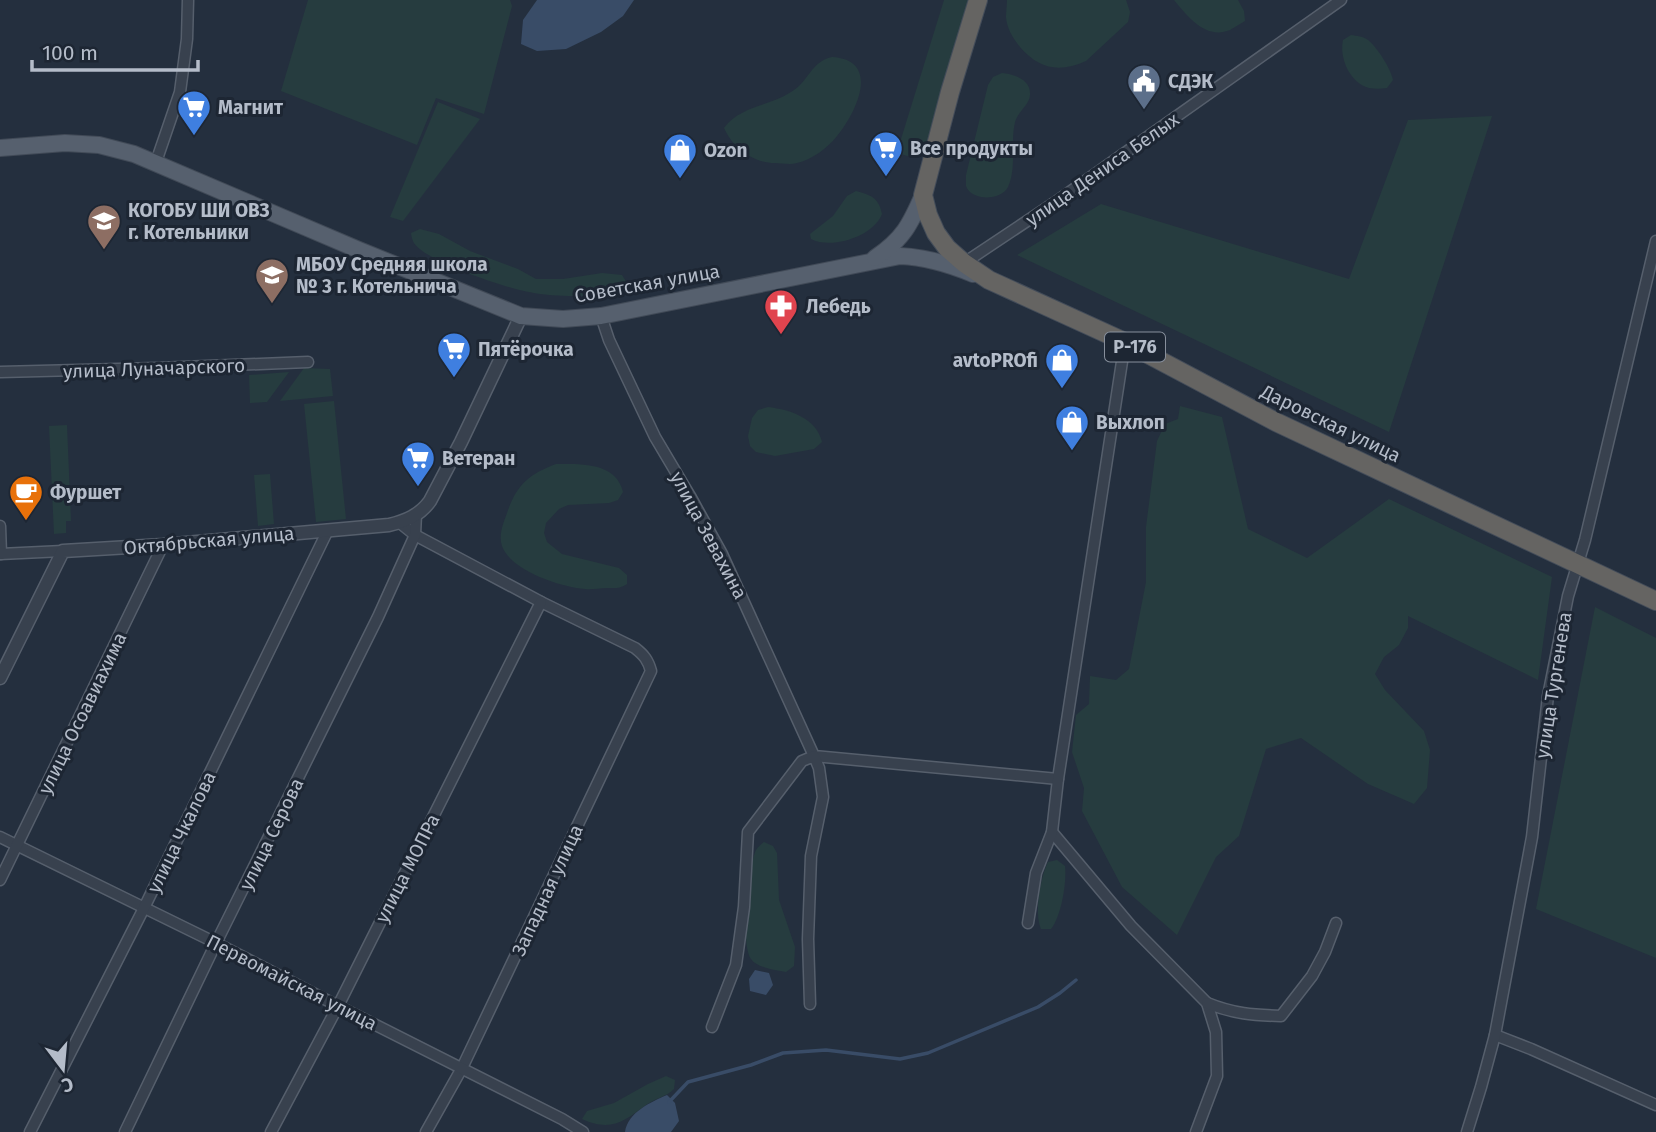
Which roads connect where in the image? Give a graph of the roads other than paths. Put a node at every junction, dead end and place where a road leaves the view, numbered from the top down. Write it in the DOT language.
graph roads {
  1 [pos="188,0"];
  2 [pos="978,0"];
  3 [pos="1341,0"];
  4 [pos="0,148"];
  5 [pos="156,162"];
  6 [pos="923,195"];
  7 [pos="1656,241"];
  8 [pos="919,257"];
  9 [pos="870,261"];
  10 [pos="964,264"];
  11 [pos="989,280"];
  12 [pos="522,316"];
  13 [pos="601,316"];
  14 [pos="1125,342"];
  15 [pos="308,362"];
  16 [pos="0,372"];
  17 [pos="416,514"];
  18 [pos="400,523"];
  19 [pos="0,526"];
  20 [pos="328,530"];
  21 [pos="415,535"];
  22 [pos="163,545"];
  23 [pos="63,551"];
  24 [pos="1,554"];
  25 [pos="1579,564"];
  26 [pos="1656,601"];
  27 [pos="541,602"];
  28 [pos="0,678"];
  29 [pos="814,756"];
  30 [pos="1058,779"];
  31 [pos="1052,832"];
  32 [pos="0,836"];
  33 [pos="17,845"];
  34 [pos="0,880"];
  35 [pos="144,908"];
  36 [pos="1028,923"];
  37 [pos="1336,923"];
  38 [pos="216,943"];
  39 [pos="1207,1003"];
  40 [pos="810,1004"];
  41 [pos="338,1006"];
  42 [pos="712,1027"];
  43 [pos="1494,1035"];
  44 [pos="462,1068"];
  45 [pos="1656,1105"];
  46 [pos="30,1132"];
  47 [pos="125,1132"];
  48 [pos="271,1132"];
  49 [pos="426,1132"];
  50 [pos="583,1132"];
  51 [pos="1196,1132"];
  52 [pos="1466,1132"];
  1 -- 5 [label="street"];
  2 -- 6 [label="highway"];
  3 -- 10 [label="street, улица Дениса Белых"];
  4 -- 5 [label="main road, Советская улица"];
  5 -- 12 [label="main road, Советская улица"];
  6 -- 9 [label="main road, Советская улица"];
  6 -- 10 [label="highway, Даровская улица / Р-176"];
  7 -- 25 [label="street, улица Тургенева"];
  8 -- 9 [label="main road, Советская улица"];
  8 -- 11 [label="main road, Даровская улица"];
  9 -- 13 [label="main road, Советская улица"];
  10 -- 11 [label="highway, Даровская улица / Р-176"];
  11 -- 14 [label="highway, Даровская улица / Р-176"];
  12 -- 13 [label="main road, Советская улица"];
  12 -- 17 [label="street"];
  13 -- 29 [label="street, улица Зевахина"];
  14 -- 25 [label="highway, Даровская улица / Р-176"];
  14 -- 30 [label="street"];
  15 -- 16 [label="street, улица Луначарского"];
  17 -- 18 [label="street, Октябрьская улица"];
  17 -- 21 [label="street"];
  18 -- 20 [label="street, Октябрьская улица"];
  18 -- 21 [label="street"];
  19 -- 24 [label="street"];
  20 -- 22 [label="street, Октябрьская улица"];
  20 -- 35 [label="street, улица Чкалова"];
  21 -- 27 [label="street"];
  21 -- 38 [label="street, улица Серова"];
  22 -- 23 [label="street, Октябрьская улица"];
  22 -- 33 [label="street, улица Осоавиахима"];
  23 -- 24 [label="street, Октябрьская улица"];
  23 -- 28 [label="street"];
  25 -- 26 [label="highway, Даровская улица / Р-176"];
  25 -- 43 [label="street, улица Тургенева"];
  27 -- 41 [label="street, улица МОПРа"];
  27 -- 44 [label="street, Западная улица"];
  29 -- 30 [label="street"];
  29 -- 40 [label="street, улица Зевахина"];
  29 -- 42 [label="street"];
  30 -- 31 [label="street"];
  31 -- 36 [label="street"];
  31 -- 39 [label="street"];
  32 -- 33 [label="street, Первомайская улица"];
  33 -- 34 [label="street, улица Осоавиахима"];
  33 -- 35 [label="street, Первомайская улица"];
  35 -- 38 [label="street, Первомайская улица"];
  35 -- 46 [label="street, улица Чкалова"];
  37 -- 39 [label="street"];
  38 -- 41 [label="street, Первомайская улица"];
  38 -- 47 [label="street, улица Серова"];
  39 -- 51 [label="street"];
  41 -- 44 [label="street, Первомайская улица"];
  41 -- 48 [label="street, улица МОПРа"];
  43 -- 45 [label="street"];
  43 -- 52 [label="street, улица Тургенева"];
  44 -- 49 [label="street, Западная улица"];
  44 -- 50 [label="street, Первомайская улица"];
}
